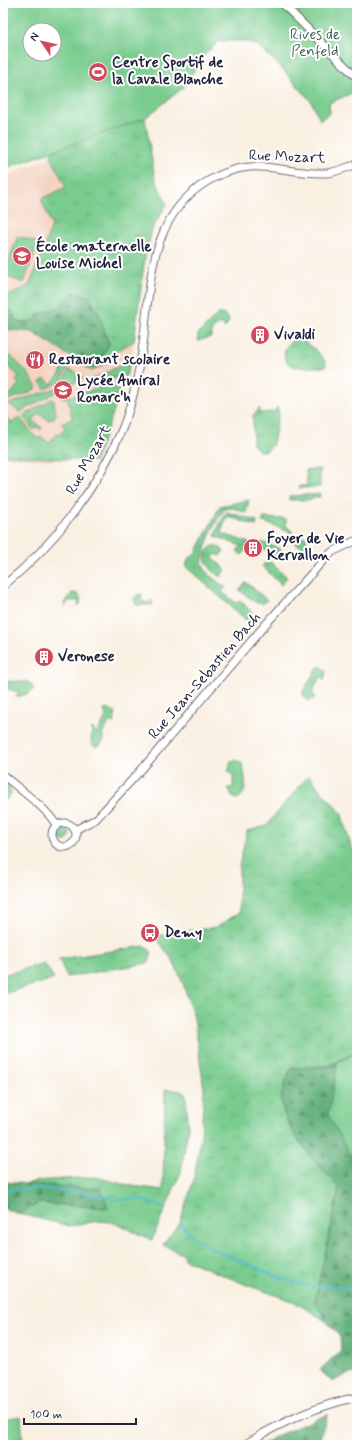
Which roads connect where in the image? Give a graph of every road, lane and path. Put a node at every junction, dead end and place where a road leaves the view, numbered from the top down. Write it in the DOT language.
graph roads {
  1 [pos="282,3"];
  2 [pos="357,78"];
  3 [pos="357,164"];
  4 [pos="357,540"];
  5 [pos="3,586"];
  6 [pos="3,775"];
  7 [pos="57,826"];
  8 [pos="75,830"];
  9 [pos="357,1397"];
  10 [pos="244,1445"];
  1 -- 2 [label="street"];
  3 -- 5 [label="street, Rue Mozart"];
  4 -- 8 [label="street, Rue Jean-Sebastien Bach"];
  6 -- 7 [label="street"];
  7 -- 8 [label="street"];
  7 -- 8 [label="street"];
  9 -- 10 [label="street"];
}
